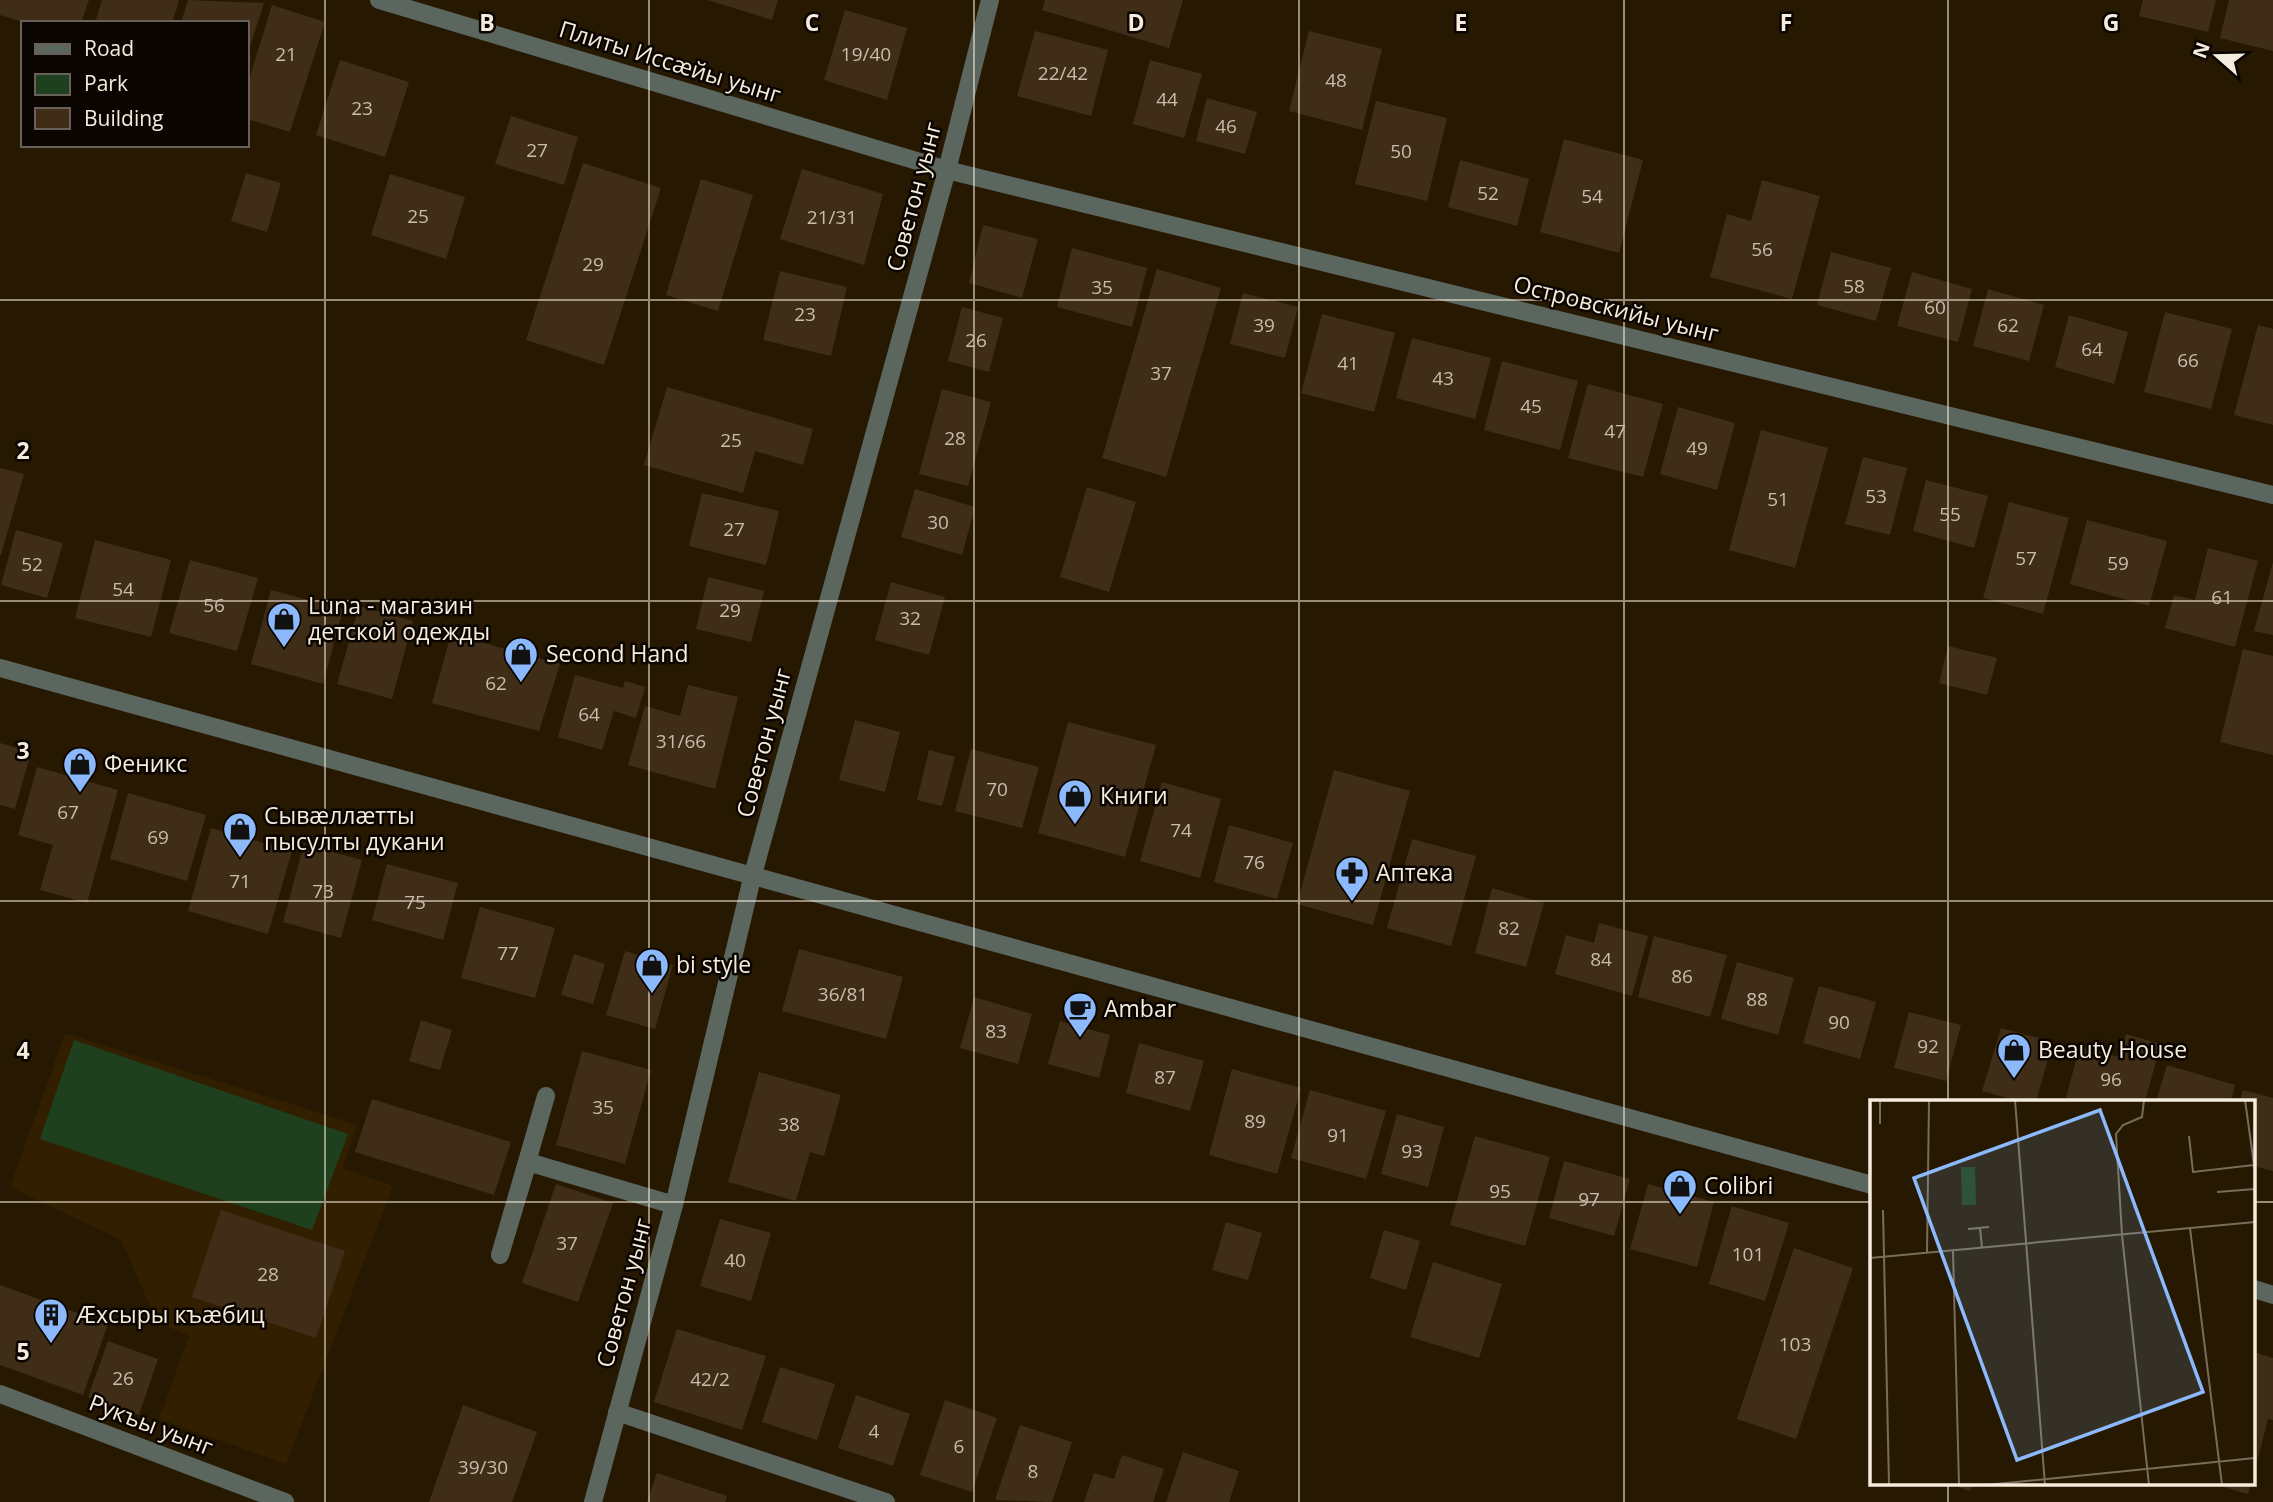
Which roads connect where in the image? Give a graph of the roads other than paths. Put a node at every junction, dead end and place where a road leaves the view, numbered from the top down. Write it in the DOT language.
graph roads {
  1 [pos="379,0"];
  2 [pos="990,0"];
  3 [pos="947,170"];
  4 [pos="2273,495"];
  5 [pos="0,668"];
  6 [pos="752,878"];
  7 [pos="546,1096"];
  8 [pos="1870,1184"];
  9 [pos="674,1205"];
  10 [pos="2256,1290"];
  11 [pos="2273,1295"];
  12 [pos="0,1394"];
  13 [pos="618,1412"];
  14 [pos="285,1502"];
  15 [pos="593,1502"];
  16 [pos="886,1502"];
  1 -- 3 [label="street, Плиты Иссæйы уынг"];
  2 -- 3 [label="street, Советон уынг"];
  3 -- 4 [label="street, Островскийы уынг"];
  3 -- 6 [label="street, Советон уынг"];
  5 -- 6 [label="street"];
  6 -- 8 [label="street"];
  6 -- 9 [label="street, Советон уынг"];
  7 -- 9 [label="street"];
  9 -- 13 [label="street, Советон уынг"];
  10 -- 11 [label="street"];
  12 -- 14 [label="street, Рукъы уынг"];
  13 -- 15 [label="street, Советон уынг"];
  13 -- 16 [label="street"];
}
